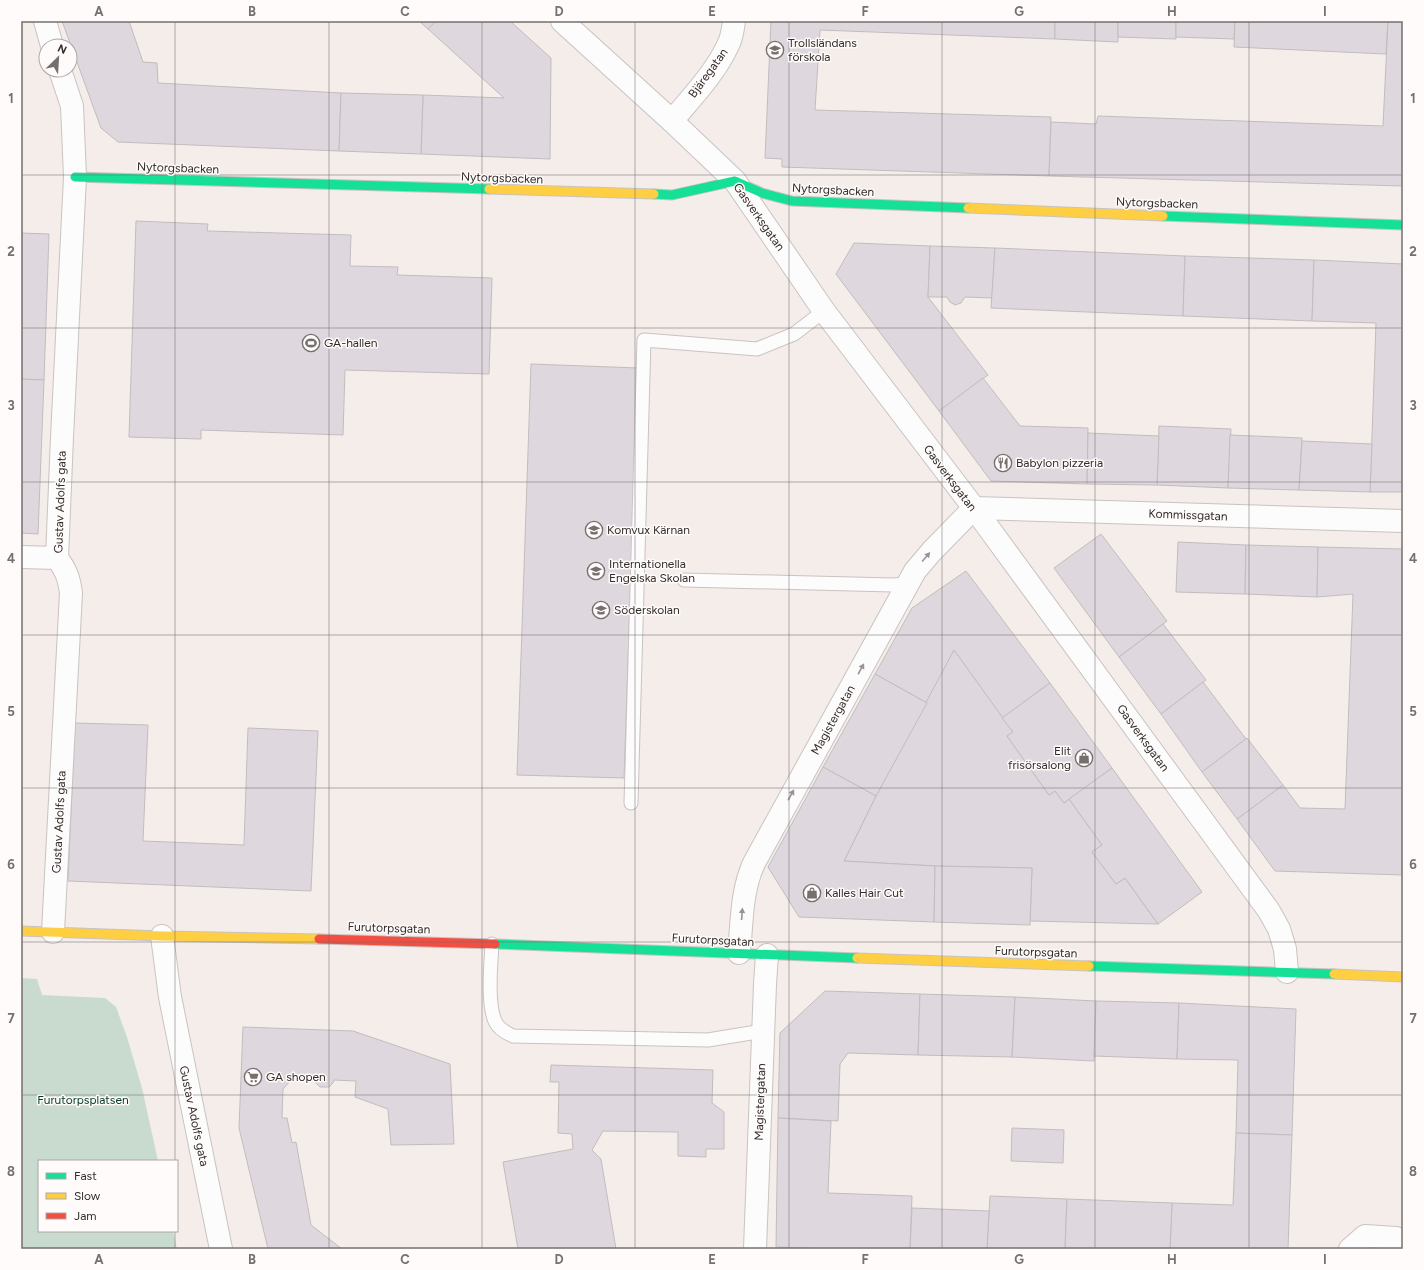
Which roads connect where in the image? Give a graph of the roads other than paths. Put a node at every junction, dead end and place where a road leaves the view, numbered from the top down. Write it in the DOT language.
graph roads {
  1 [pos="44,21"];
  2 [pos="562,21"];
  3 [pos="734,21"];
  4 [pos="49,38"];
  5 [pos="63,78"];
  6 [pos="672,121"];
  7 [pos="75,177"];
  8 [pos="735,181"];
  9 [pos="1403,225"];
  10 [pos="824,310"];
  11 [pos="974,508"];
  12 [pos="1403,521"];
  13 [pos="21,557"];
  14 [pos="57,558"];
  15 [pos="684,580"];
  16 [pos="908,584"];
  17 [pos="631,803"];
  18 [pos="21,931"];
  19 [pos="53,932"];
  20 [pos="162,936"];
  21 [pos="492,944"];
  22 [pos="739,953"];
  23 [pos="767,955"];
  24 [pos="1287,972"];
  25 [pos="1403,977"];
  26 [pos="763,1031"];
  27 [pos="1401,1238"];
  28 [pos="222,1249"];
  29 [pos="755,1249"];
  30 [pos="1350,1249"];
  1 -- 4 [label="street"];
  2 -- 6 [label="street, Gasverksgatan"];
  3 -- 6 [label="street, Bjäregatan"];
  5 -- 7 [label="street, Gustav Adolfs gata"];
  6 -- 8 [label="street, Gasverksgatan"];
  7 -- 8 [label="street, Nytorgsbacken"];
  7 -- 14 [label="street, Gustav Adolfs gata"];
  8 -- 9 [label="street, Nytorgsbacken"];
  8 -- 10 [label="street, Gasverksgatan"];
  10 -- 11 [label="street, Gasverksgatan"];
  10 -- 17 [label="lane"];
  11 -- 12 [label="street, Kommissgatan"];
  16 -- 11 [label="street, Magistergatan, one-way"];
  11 -- 24 [label="street, Gasverksgatan"];
  13 -- 14 [label="street"];
  14 -- 19 [label="street, Gustav Adolfs gata"];
  15 -- 16 [label="lane"];
  22 -- 16 [label="street, Magistergatan, one-way"];
  18 -- 19 [label="street, Furutorpsgatan"];
  19 -- 20 [label="street, Furutorpsgatan"];
  20 -- 21 [label="street, Furutorpsgatan"];
  20 -- 28 [label="street, Gustav Adolfs gata"];
  21 -- 22 [label="street, Furutorpsgatan"];
  21 -- 26 [label="lane"];
  22 -- 23 [label="street, Furutorpsgatan"];
  23 -- 24 [label="street, Furutorpsgatan"];
  23 -- 26 [label="street, Magistergatan"];
  24 -- 25 [label="street, Furutorpsgatan"];
  26 -- 29 [label="street, Magistergatan"];
  27 -- 30 [label="street"];
}
